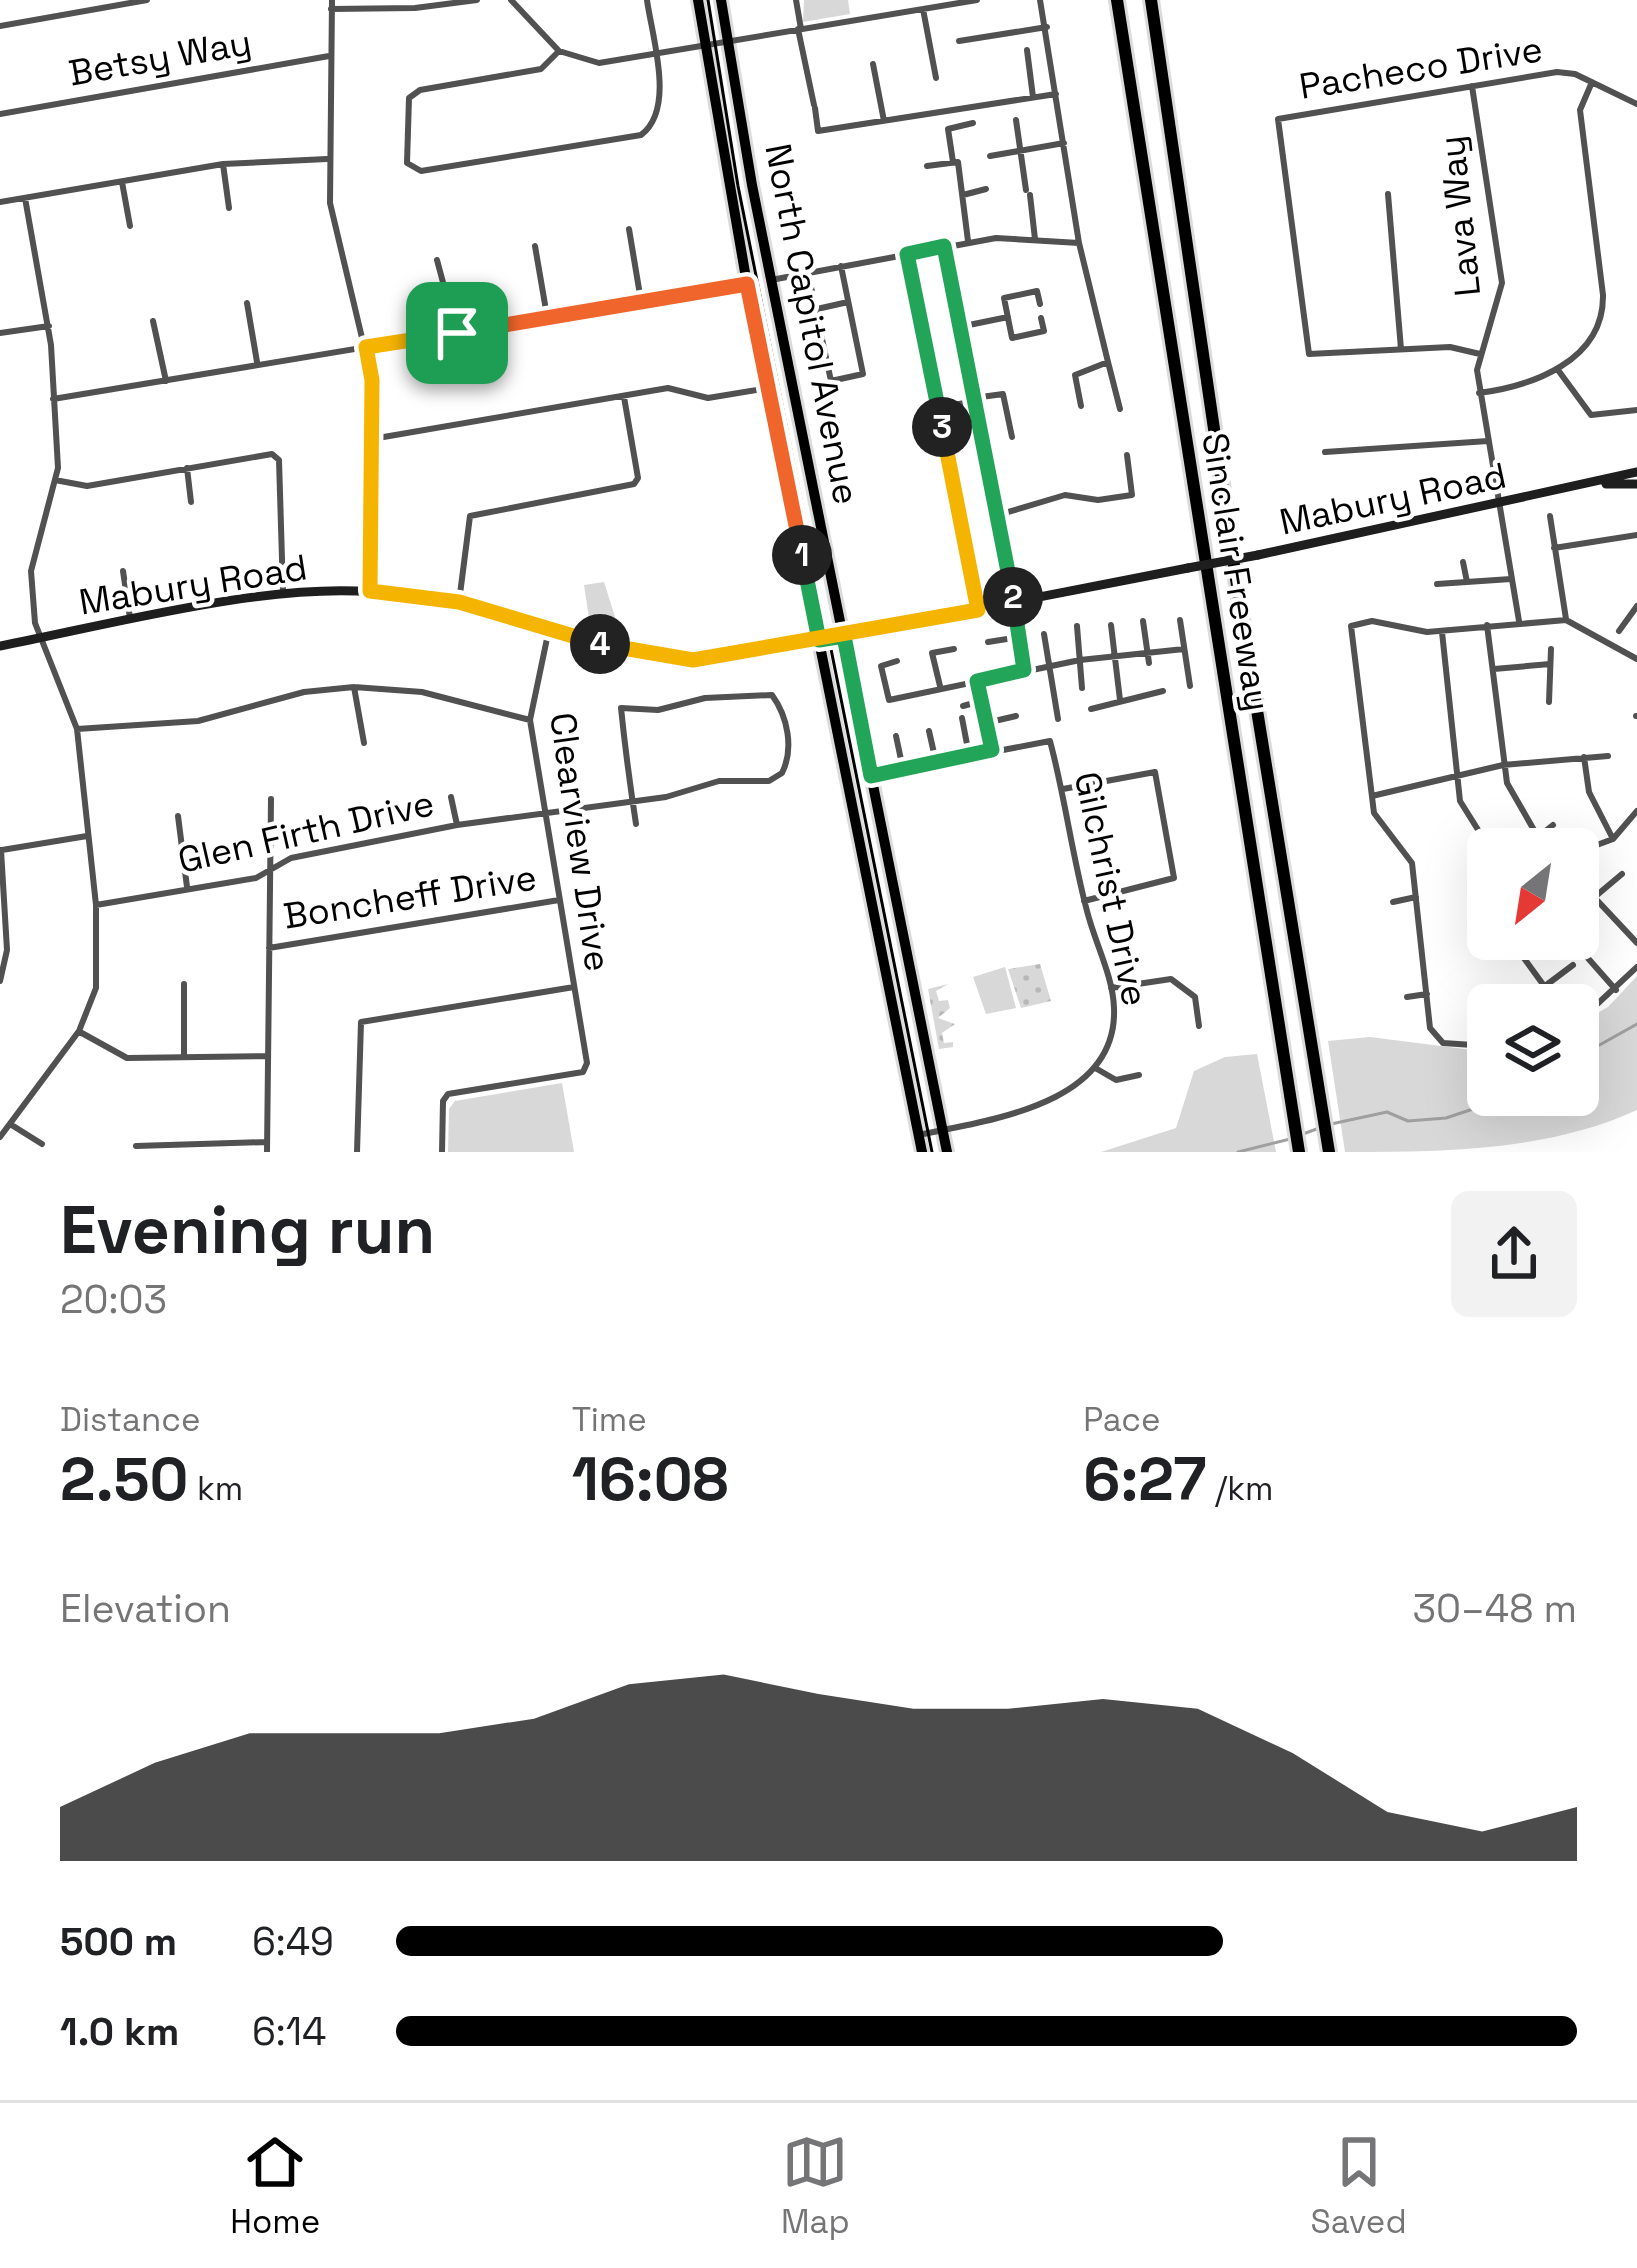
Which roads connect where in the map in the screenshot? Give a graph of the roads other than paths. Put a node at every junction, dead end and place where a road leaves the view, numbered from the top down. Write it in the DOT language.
graph roads {
  1 [pos="147,0"];
  2 [pos="477,0"];
  3 [pos="511,0"];
  4 [pos="647,0"];
  5 [pos="698,0"];
  6 [pos="722,0"];
  7 [pos="796,0"];
  8 [pos="977,0"];
  9 [pos="1040,0"];
  10 [pos="1117,0"];
  11 [pos="1151,0"];
  12 [pos="331,4"];
  13 [pos="415,4"];
  14 [pos="923,9"];
  15 [pos="0,26"];
  16 [pos="1047,27"];
  17 [pos="799,29"];
  18 [pos="959,41"];
  19 [pos="727,42"];
  20 [pos="704,46"];
  21 [pos="1027,50"];
  22 [pos="559,51"];
  23 [pos="654,53"];
  24 [pos="329,56"];
  25 [pos="873,64"];
  26 [pos="936,78"];
  27 [pos="1592,82"];
  28 [pos="1472,86"];
  29 [pos="1056,94"];
  30 [pos="1034,97"];
  31 [pos="1637,104"];
  32 [pos="0,114"];
  33 [pos="1016,120"];
  34 [pos="884,121"];
  35 [pos="973,123"];
  36 [pos="1064,143"];
  37 [pos="1020,152"];
  38 [pos="991,156"];
  39 [pos="327,159"];
  40 [pos="953,162"];
  41 [pos="223,164"];
  42 [pos="927,166"];
  43 [pos="122,182"];
  44 [pos="986,189"];
  45 [pos="1388,194"];
  46 [pos="963,195"];
  47 [pos="25,198"];
  48 [pos="0,202"];
  49 [pos="229,208"];
  50 [pos="130,226"];
  51 [pos="629,229"];
  52 [pos="1035,240"];
  53 [pos="968,242"];
  54 [pos="1079,243"];
  55 [pos="535,246"];
  56 [pos="944,246"];
  57 [pos="907,254"];
  58 [pos="437,260"];
  59 [pos="841,266"];
  60 [pos="808,273"];
  61 [pos="771,280"];
  62 [pos="747,284"];
  63 [pos="641,302"];
  64 [pos="848,302"];
  65 [pos="248,303"];
  66 [pos="1040,304"];
  67 [pos="815,309"];
  68 [pos="547,316"];
  69 [pos="1008,316"];
  70 [pos="1041,318"];
  71 [pos="153,321"];
  72 [pos="49,326"];
  73 [pos="959,327"];
  74 [pos="0,333"];
  75 [pos="457,333"];
  76 [pos="366,347"];
  77 [pos="1401,349"];
  78 [pos="1480,354"];
  79 [pos="257,362"];
  80 [pos="1108,362"];
  81 [pos="1558,370"];
  82 [pos="166,381"];
  83 [pos="769,388"];
  84 [pos="1479,393"];
  85 [pos="624,397"];
  86 [pos="53,399"];
  87 [pos="974,400"];
  88 [pos="1081,406"];
  89 [pos="938,408"];
  90 [pos="1120,409"];
  91 [pos="1637,410"];
  92 [pos="1012,437"];
  93 [pos="372,439"];
  94 [pos="1488,441"];
  95 [pos="1325,452"];
  96 [pos="1127,455"];
  97 [pos="187,468"];
  98 [pos="1637,472"];
  99 [pos="55,479"];
  100 [pos="1594,484"];
  101 [pos="1637,484"];
  102 [pos="191,502"];
  103 [pos="1499,504"];
  104 [pos="998,515"];
  105 [pos="1550,516"];
  106 [pos="1637,535"];
  107 [pos="1554,548"];
  108 [pos="1463,562"];
  109 [pos="123,571"];
  110 [pos="1511,580"];
  111 [pos="1467,582"];
  112 [pos="1437,584"];
  113 [pos="370,591"];
  114 [pos="283,594"];
  115 [pos="459,602"];
  116 [pos="1014,603"];
  117 [pos="1635,605"];
  118 [pos="978,610"];
  119 [pos="1180,620"];
  120 [pos="1566,620"];
  121 [pos="1144,621"];
  122 [pos="1519,621"];
  123 [pos="130,622"];
  124 [pos="1111,625"];
  125 [pos="1487,625"];
  126 [pos="1077,626"];
  127 [pos="549,629"];
  128 [pos="1442,632"];
  129 [pos="1619,632"];
  130 [pos="1044,634"];
  131 [pos="844,636"];
  132 [pos="1020,637"];
  133 [pos="38,639"];
  134 [pos="819,640"];
  135 [pos="988,642"];
  136 [pos="0,646"];
  137 [pos="954,649"];
  138 [pos="1551,649"];
  139 [pos="1184,650"];
  140 [pos="1148,652"];
  141 [pos="1114,655"];
  142 [pos="1080,659"];
  143 [pos="1637,659"];
  144 [pos="897,661"];
  145 [pos="1149,663"];
  146 [pos="1550,664"];
  147 [pos="1047,667"];
  148 [pos="1494,669"];
  149 [pos="1024,670"];
  150 [pos="977,681"];
  151 [pos="1190,686"];
  152 [pos="354,687"];
  153 [pos="940,687"];
  154 [pos="1082,688"];
  155 [pos="1163,691"];
  156 [pos="1120,700"];
  157 [pos="981,701"];
  158 [pos="1549,702"];
  159 [pos="963,706"];
  160 [pos="1090,709"];
  161 [pos="1016,716"];
  162 [pos="962,718"];
  163 [pos="530,719"];
  164 [pos="1058,719"];
  165 [pos="986,722"];
  166 [pos="77,729"];
  167 [pos="929,730"];
  168 [pos="896,736"];
  169 [pos="364,742"];
  170 [pos="992,750"];
  171 [pos="969,755"];
  172 [pos="1609,756"];
  173 [pos="1584,757"];
  174 [pos="936,762"];
  175 [pos="1503,765"];
  176 [pos="903,769"];
  177 [pos="1457,775"];
  178 [pos="871,776"];
  179 [pos="1063,789"];
  180 [pos="1372,796"];
  181 [pos="451,797"];
  182 [pos="632,797"];
  183 [pos="271,799"];
  184 [pos="546,812"];
  185 [pos="1637,812"];
  186 [pos="178,816"];
  187 [pos="636,824"];
  188 [pos="457,825"];
  189 [pos="1552,825"];
  190 [pos="1474,828"];
  191 [pos="1532,828"];
  192 [pos="1548,828"];
  193 [pos="87,836"];
  194 [pos="1613,839"];
  195 [pos="1599,844"];
  196 [pos="0,850"];
  197 [pos="272,870"];
  198 [pos="1622,874"];
  199 [pos="187,887"];
  200 [pos="1599,893"];
  201 [pos="1415,897"];
  202 [pos="559,900"];
  203 [pos="1084,901"];
  204 [pos="1393,902"];
  205 [pos="1599,902"];
  206 [pos="96,905"];
  207 [pos="1637,943"];
  208 [pos="269,948"];
  209 [pos="1528,960"];
  210 [pos="1590,960"];
  211 [pos="1573,965"];
  212 [pos="1637,967"];
  213 [pos="2,970"];
  214 [pos="0,981"];
  215 [pos="1546,984"];
  216 [pos="1551,984"];
  217 [pos="184,985"];
  218 [pos="574,987"];
  219 [pos="1111,988"];
  220 [pos="1616,990"];
  221 [pos="1427,994"];
  222 [pos="1407,997"];
  223 [pos="1599,1004"];
  224 [pos="1199,1026"];
  225 [pos="79,1031"];
  226 [pos="1467,1046"];
  227 [pos="268,1056"];
  228 [pos="184,1058"];
  229 [pos="1097,1070"];
  230 [pos="1139,1075"];
  231 [pos="10,1124"];
  232 [pos="944,1130"];
  233 [pos="918,1135"];
  234 [pos="0,1137"];
  235 [pos="42,1144"];
  236 [pos="136,1146"];
  237 [pos="267,1147"];
  238 [pos="357,1152"];
  239 [pos="442,1152"];
  240 [pos="922,1152"];
  241 [pos="947,1152"];
  242 [pos="1299,1152"];
  243 [pos="1329,1152"];
  1 -- 15 [label="street"];
  2 -- 13 [label="street"];
  3 -- 22 [label="street"];
  4 -- 23 [label="street"];
  5 -- 20 [label="main road, North Capitol Avenue"];
  6 -- 19 [label="main road, North Capitol Avenue"];
  7 -- 17 [label="street"];
  8 -- 14 [label="street"];
  9 -- 16 [label="street"];
  10 -- 242 [label="highway, Sinclair Freeway"];
  11 -- 243 [label="highway, Sinclair Freeway"];
  12 -- 13 [label="street"];
  12 -- 24 [label="street"];
  14 -- 17 [label="street"];
  14 -- 26 [label="street"];
  16 -- 18 [label="street"];
  16 -- 29 [label="street"];
  17 -- 19 [label="street"];
  17 -- 34 [label="street"];
  19 -- 20 [label="street"];
  19 -- 61 [label="main road, North Capitol Avenue"];
  20 -- 23 [label="street"];
  20 -- 62 [label="main road, North Capitol Avenue"];
  21 -- 30 [label="street"];
  22 -- 23 [label="street"];
  22 -- 23 [label="street"];
  24 -- 32 [label="street, Betsy Way"];
  24 -- 39 [label="street"];
  25 -- 34 [label="street"];
  27 -- 28 [label="street, Pacheco Drive"];
  27 -- 31 [label="street, Pacheco Drive"];
  27 -- 81 [label="street"];
  28 -- 77 [label="street, Pacheco Drive"];
  28 -- 78 [label="street, Lava Way"];
  29 -- 30 [label="street"];
  29 -- 36 [label="street"];
  30 -- 34 [label="street"];
  33 -- 37 [label="street"];
  35 -- 40 [label="street"];
  36 -- 37 [label="street"];
  36 -- 54 [label="street"];
  37 -- 38 [label="street"];
  37 -- 52 [label="street"];
  39 -- 41 [label="street"];
  39 -- 76 [label="street"];
  40 -- 42 [label="street"];
  40 -- 46 [label="street"];
  41 -- 43 [label="street"];
  41 -- 49 [label="street"];
  43 -- 47 [label="street"];
  43 -- 50 [label="street"];
  44 -- 46 [label="street"];
  45 -- 77 [label="street"];
  46 -- 53 [label="street"];
  47 -- 48 [label="street"];
  47 -- 72 [label="street"];
  51 -- 63 [label="street"];
  52 -- 53 [label="street"];
  52 -- 54 [label="street"];
  53 -- 56 [label="street"];
  54 -- 80 [label="street"];
  55 -- 68 [label="street"];
  56 -- 57 [label="street"];
  56 -- 73 [label="street"];
  57 -- 59 [label="street"];
  57 -- 89 [label="street"];
  58 -- 75 [label="street"];
  59 -- 60 [label="street"];
  59 -- 64 [label="street"];
  60 -- 61 [label="street"];
  60 -- 67 [label="street"];
  61 -- 131 [label="main road, North Capitol Avenue"];
  62 -- 63 [label="street"];
  62 -- 83 [label="main road, North Capitol Avenue"];
  63 -- 68 [label="street"];
  64 -- 67 [label="street"];
  64 -- 67 [label="street"];
  65 -- 79 [label="street"];
  66 -- 69 [label="street"];
  68 -- 75 [label="street"];
  69 -- 70 [label="street"];
  69 -- 73 [label="street"];
  71 -- 82 [label="street"];
  72 -- 74 [label="street"];
  72 -- 86 [label="street"];
  73 -- 87 [label="street"];
  75 -- 76 [label="street"];
  76 -- 79 [label="street"];
  76 -- 93 [label="street"];
  77 -- 78 [label="street"];
  78 -- 84 [label="street, Lava Way"];
  79 -- 82 [label="street"];
  80 -- 88 [label="street"];
  80 -- 90 [label="street"];
  81 -- 84 [label="street"];
  81 -- 91 [label="street"];
  82 -- 86 [label="street"];
  83 -- 85 [label="street"];
  83 -- 134 [label="main road, North Capitol Avenue"];
  84 -- 94 [label="street, Lava Way"];
  85 -- 93 [label="street"];
  85 -- 115 [label="street"];
  86 -- 99 [label="street"];
  87 -- 89 [label="street"];
  87 -- 92 [label="street"];
  87 -- 104 [label="street"];
  89 -- 118 [label="street"];
  93 -- 113 [label="street"];
  94 -- 95 [label="street"];
  94 -- 103 [label="street, Lava Way"];
  96 -- 104 [label="street"];
  97 -- 99 [label="street"];
  97 -- 102 [label="street"];
  97 -- 114 [label="street"];
  98 -- 100 [label="main road, Mabury Road"];
  99 -- 133 [label="street"];
  100 -- 101 [label="main road, Mabury Road"];
  100 -- 103 [label="main road, Mabury Road"];
  103 -- 110 [label="street, Lava Way"];
  103 -- 116 [label="main road, Mabury Road, bridge"];
  104 -- 116 [label="street"];
  105 -- 107 [label="street"];
  106 -- 107 [label="street"];
  107 -- 120 [label="street"];
  108 -- 111 [label="street"];
  109 -- 123 [label="street"];
  110 -- 111 [label="street"];
  110 -- 122 [label="street, Lava Way"];
  111 -- 112 [label="street"];
  113 -- 114 [label="main road, Mabury Road"];
  113 -- 115 [label="main road, Mabury Road"];
  114 -- 123 [label="main road, Mabury Road"];
  115 -- 127 [label="main road, Mabury Road"];
  116 -- 118 [label="main road, Mabury Road"];
  116 -- 132 [label="street"];
  117 -- 129 [label="street"];
  118 -- 131 [label="main road, Mabury Road"];
  119 -- 139 [label="street"];
  120 -- 122 [label="street"];
  120 -- 143 [label="street"];
  121 -- 140 [label="street"];
  122 -- 125 [label="street"];
  123 -- 133 [label="main road, Mabury Road"];
  124 -- 141 [label="street"];
  125 -- 128 [label="street"];
  125 -- 148 [label="street"];
  126 -- 142 [label="street"];
  127 -- 134 [label="main road, Mabury Road"];
  127 -- 163 [label="street, Clearview Drive"];
  128 -- 177 [label="street"];
  128 -- 180 [label="street"];
  130 -- 147 [label="street"];
  131 -- 134 [label="main road, Mabury Road"];
  131 -- 178 [label="main road, North Capitol Avenue"];
  132 -- 135 [label="street"];
  132 -- 149 [label="street"];
  133 -- 136 [label="main road, Mabury Road"];
  133 -- 166 [label="street"];
  134 -- 233 [label="main road, North Capitol Avenue"];
  137 -- 153 [label="street"];
  138 -- 146 [label="street"];
  139 -- 140 [label="street"];
  139 -- 151 [label="street"];
  140 -- 141 [label="street"];
  140 -- 145 [label="street"];
  141 -- 142 [label="street"];
  141 -- 156 [label="street"];
  142 -- 147 [label="street"];
  142 -- 154 [label="street"];
  144 -- 153 [label="street"];
  146 -- 148 [label="street"];
  146 -- 158 [label="street"];
  147 -- 149 [label="street"];
  147 -- 164 [label="street"];
  148 -- 175 [label="street"];
  149 -- 150 [label="street"];
  150 -- 153 [label="street"];
  150 -- 157 [label="street"];
  152 -- 163 [label="street"];
  152 -- 166 [label="street"];
  152 -- 169 [label="street"];
  155 -- 156 [label="street"];
  156 -- 160 [label="street"];
  157 -- 159 [label="street"];
  157 -- 165 [label="street"];
  161 -- 165 [label="street"];
  162 -- 171 [label="street"];
  163 -- 184 [label="street, Clearview Drive"];
  165 -- 170 [label="street"];
  166 -- 193 [label="street"];
  167 -- 174 [label="street"];
  168 -- 176 [label="street"];
  170 -- 171 [label="street"];
  170 -- 179 [label="street, Gilchrist Drive"];
  171 -- 174 [label="street"];
  172 -- 173 [label="street"];
  173 -- 175 [label="street"];
  173 -- 194 [label="street"];
  174 -- 176 [label="street"];
  175 -- 177 [label="street"];
  175 -- 191 [label="street"];
  176 -- 178 [label="street"];
  177 -- 180 [label="street"];
  177 -- 190 [label="street"];
  178 -- 232 [label="main road, North Capitol Avenue"];
  179 -- 203 [label="street, Gilchrist Drive"];
  179 -- 203 [label="street"];
  180 -- 201 [label="street"];
  181 -- 188 [label="street, Glen Firth Drive"];
  182 -- 182 [label="street, Glen Firth Drive"];
  182 -- 184 [label="street, Glen Firth Drive"];
  182 -- 187 [label="street"];
  183 -- 197 [label="street"];
  184 -- 188 [label="street, Glen Firth Drive"];
  184 -- 202 [label="street, Clearview Drive"];
  185 -- 194 [label="street"];
  186 -- 199 [label="street"];
  188 -- 197 [label="street, Glen Firth Drive"];
  189 -- 192 [label="street"];
  193 -- 196 [label="street"];
  193 -- 206 [label="street"];
  194 -- 195 [label="street"];
  196 -- 213 [label="street"];
  197 -- 199 [label="street, Glen Firth Drive"];
  197 -- 208 [label="street"];
  198 -- 200 [label="street"];
  199 -- 206 [label="street, Glen Firth Drive"];
  201 -- 204 [label="street"];
  201 -- 221 [label="street"];
  202 -- 208 [label="street, Boncheff Drive"];
  202 -- 218 [label="street, Clearview Drive"];
  203 -- 219 [label="street, Gilchrist Drive"];
  205 -- 207 [label="street"];
  206 -- 225 [label="street"];
  208 -- 227 [label="street"];
  209 -- 215 [label="street"];
  210 -- 220 [label="street"];
  211 -- 216 [label="street"];
  212 -- 220 [label="street"];
  213 -- 214 [label="street"];
  217 -- 228 [label="street"];
  218 -- 238 [label="street"];
  218 -- 239 [label="street, Clearview Drive"];
  219 -- 224 [label="street"];
  219 -- 229 [label="street, Gilchrist Drive"];
  220 -- 223 [label="street"];
  221 -- 222 [label="street"];
  221 -- 226 [label="street"];
  225 -- 228 [label="street"];
  225 -- 231 [label="street"];
  227 -- 228 [label="street"];
  227 -- 237 [label="street"];
  229 -- 230 [label="street"];
  229 -- 232 [label="street"];
  231 -- 234 [label="street"];
  231 -- 235 [label="street"];
  232 -- 233 [label="street"];
  232 -- 241 [label="main road, North Capitol Avenue"];
  233 -- 240 [label="main road, North Capitol Avenue"];
  236 -- 237 [label="street"];
}
